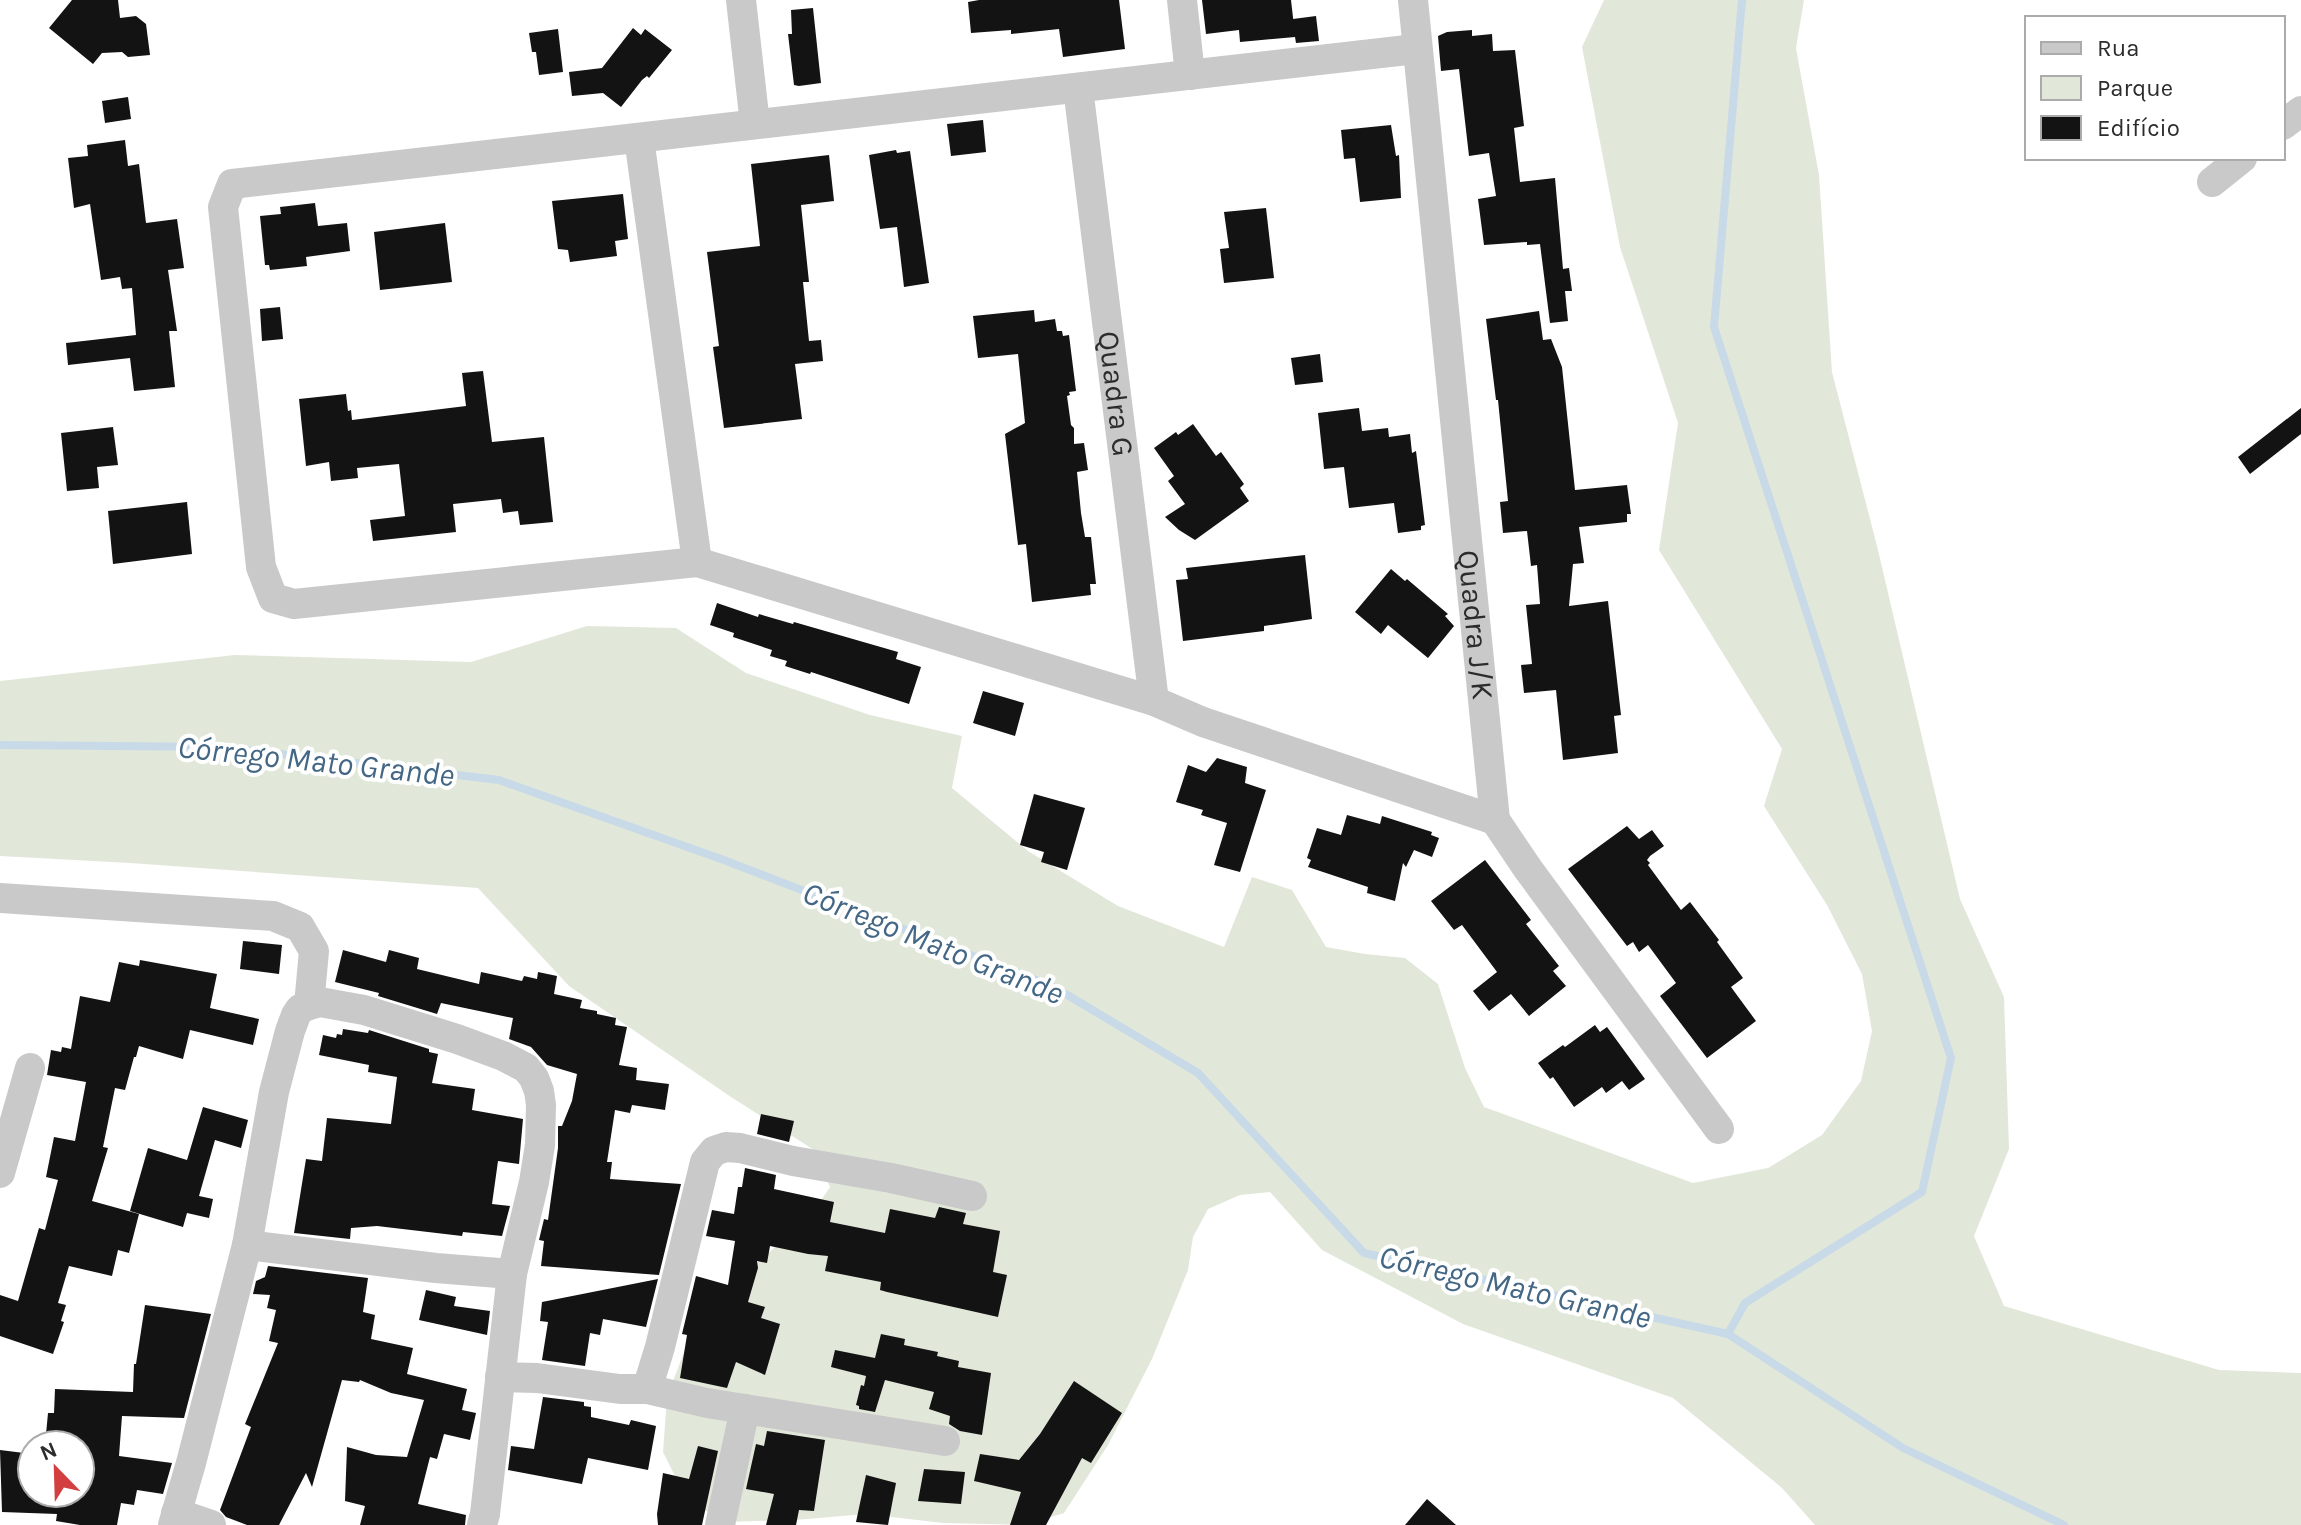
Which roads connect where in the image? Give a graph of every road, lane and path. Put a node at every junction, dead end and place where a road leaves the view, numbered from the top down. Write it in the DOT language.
graph roads {
  1 [pos="741,0"];
  2 [pos="1182,0"];
  3 [pos="1413,0"];
  4 [pos="1416,49"];
  5 [pos="1190,75"];
  6 [pos="1078,88"];
  7 [pos="2301,111"];
  8 [pos="2285,123"];
  9 [pos="755,124"];
  10 [pos="639,138"];
  11 [pos="2240,160"];
  12 [pos="2212,182"];
  13 [pos="697,562"];
  14 [pos="1154,701"];
  15 [pos="1495,820"];
  16 [pos="0,898"];
  17 [pos="309,1005"];
  18 [pos="30,1068"];
  19 [pos="1719,1129"];
  20 [pos="0,1173"];
  21 [pos="972,1196"];
  22 [pos="247,1245"];
  23 [pos="512,1274"];
  24 [pos="500,1377"];
  25 [pos="647,1389"];
  26 [pos="745,1409"];
  27 [pos="945,1441"];
  28 [pos="175,1519"];
  29 [pos="211,1525"];
  30 [pos="482,1525"];
  31 [pos="720,1525"];
  1 -- 9 [label="street"];
  2 -- 5 [label="street"];
  3 -- 4 [label="street, Quadra J/K"];
  4 -- 5 [label="street"];
  4 -- 15 [label="street, Quadra J/K"];
  5 -- 6 [label="street"];
  6 -- 9 [label="street"];
  6 -- 14 [label="street, Quadra G"];
  7 -- 8 [label="street"];
  9 -- 10 [label="street"];
  10 -- 13 [label="street"];
  10 -- 13 [label="street"];
  11 -- 12 [label="street"];
  13 -- 14 [label="street"];
  14 -- 15 [label="street"];
  15 -- 19 [label="street, Quadra J/K"];
  16 -- 17 [label="street"];
  17 -- 22 [label="street"];
  17 -- 23 [label="street"];
  18 -- 20 [label="street"];
  21 -- 25 [label="street"];
  22 -- 23 [label="street"];
  22 -- 28 [label="street"];
  23 -- 24 [label="street"];
  24 -- 25 [label="street"];
  24 -- 30 [label="street"];
  25 -- 26 [label="street"];
  26 -- 27 [label="street"];
  26 -- 31 [label="street"];
  28 -- 29 [label="street"];
}
